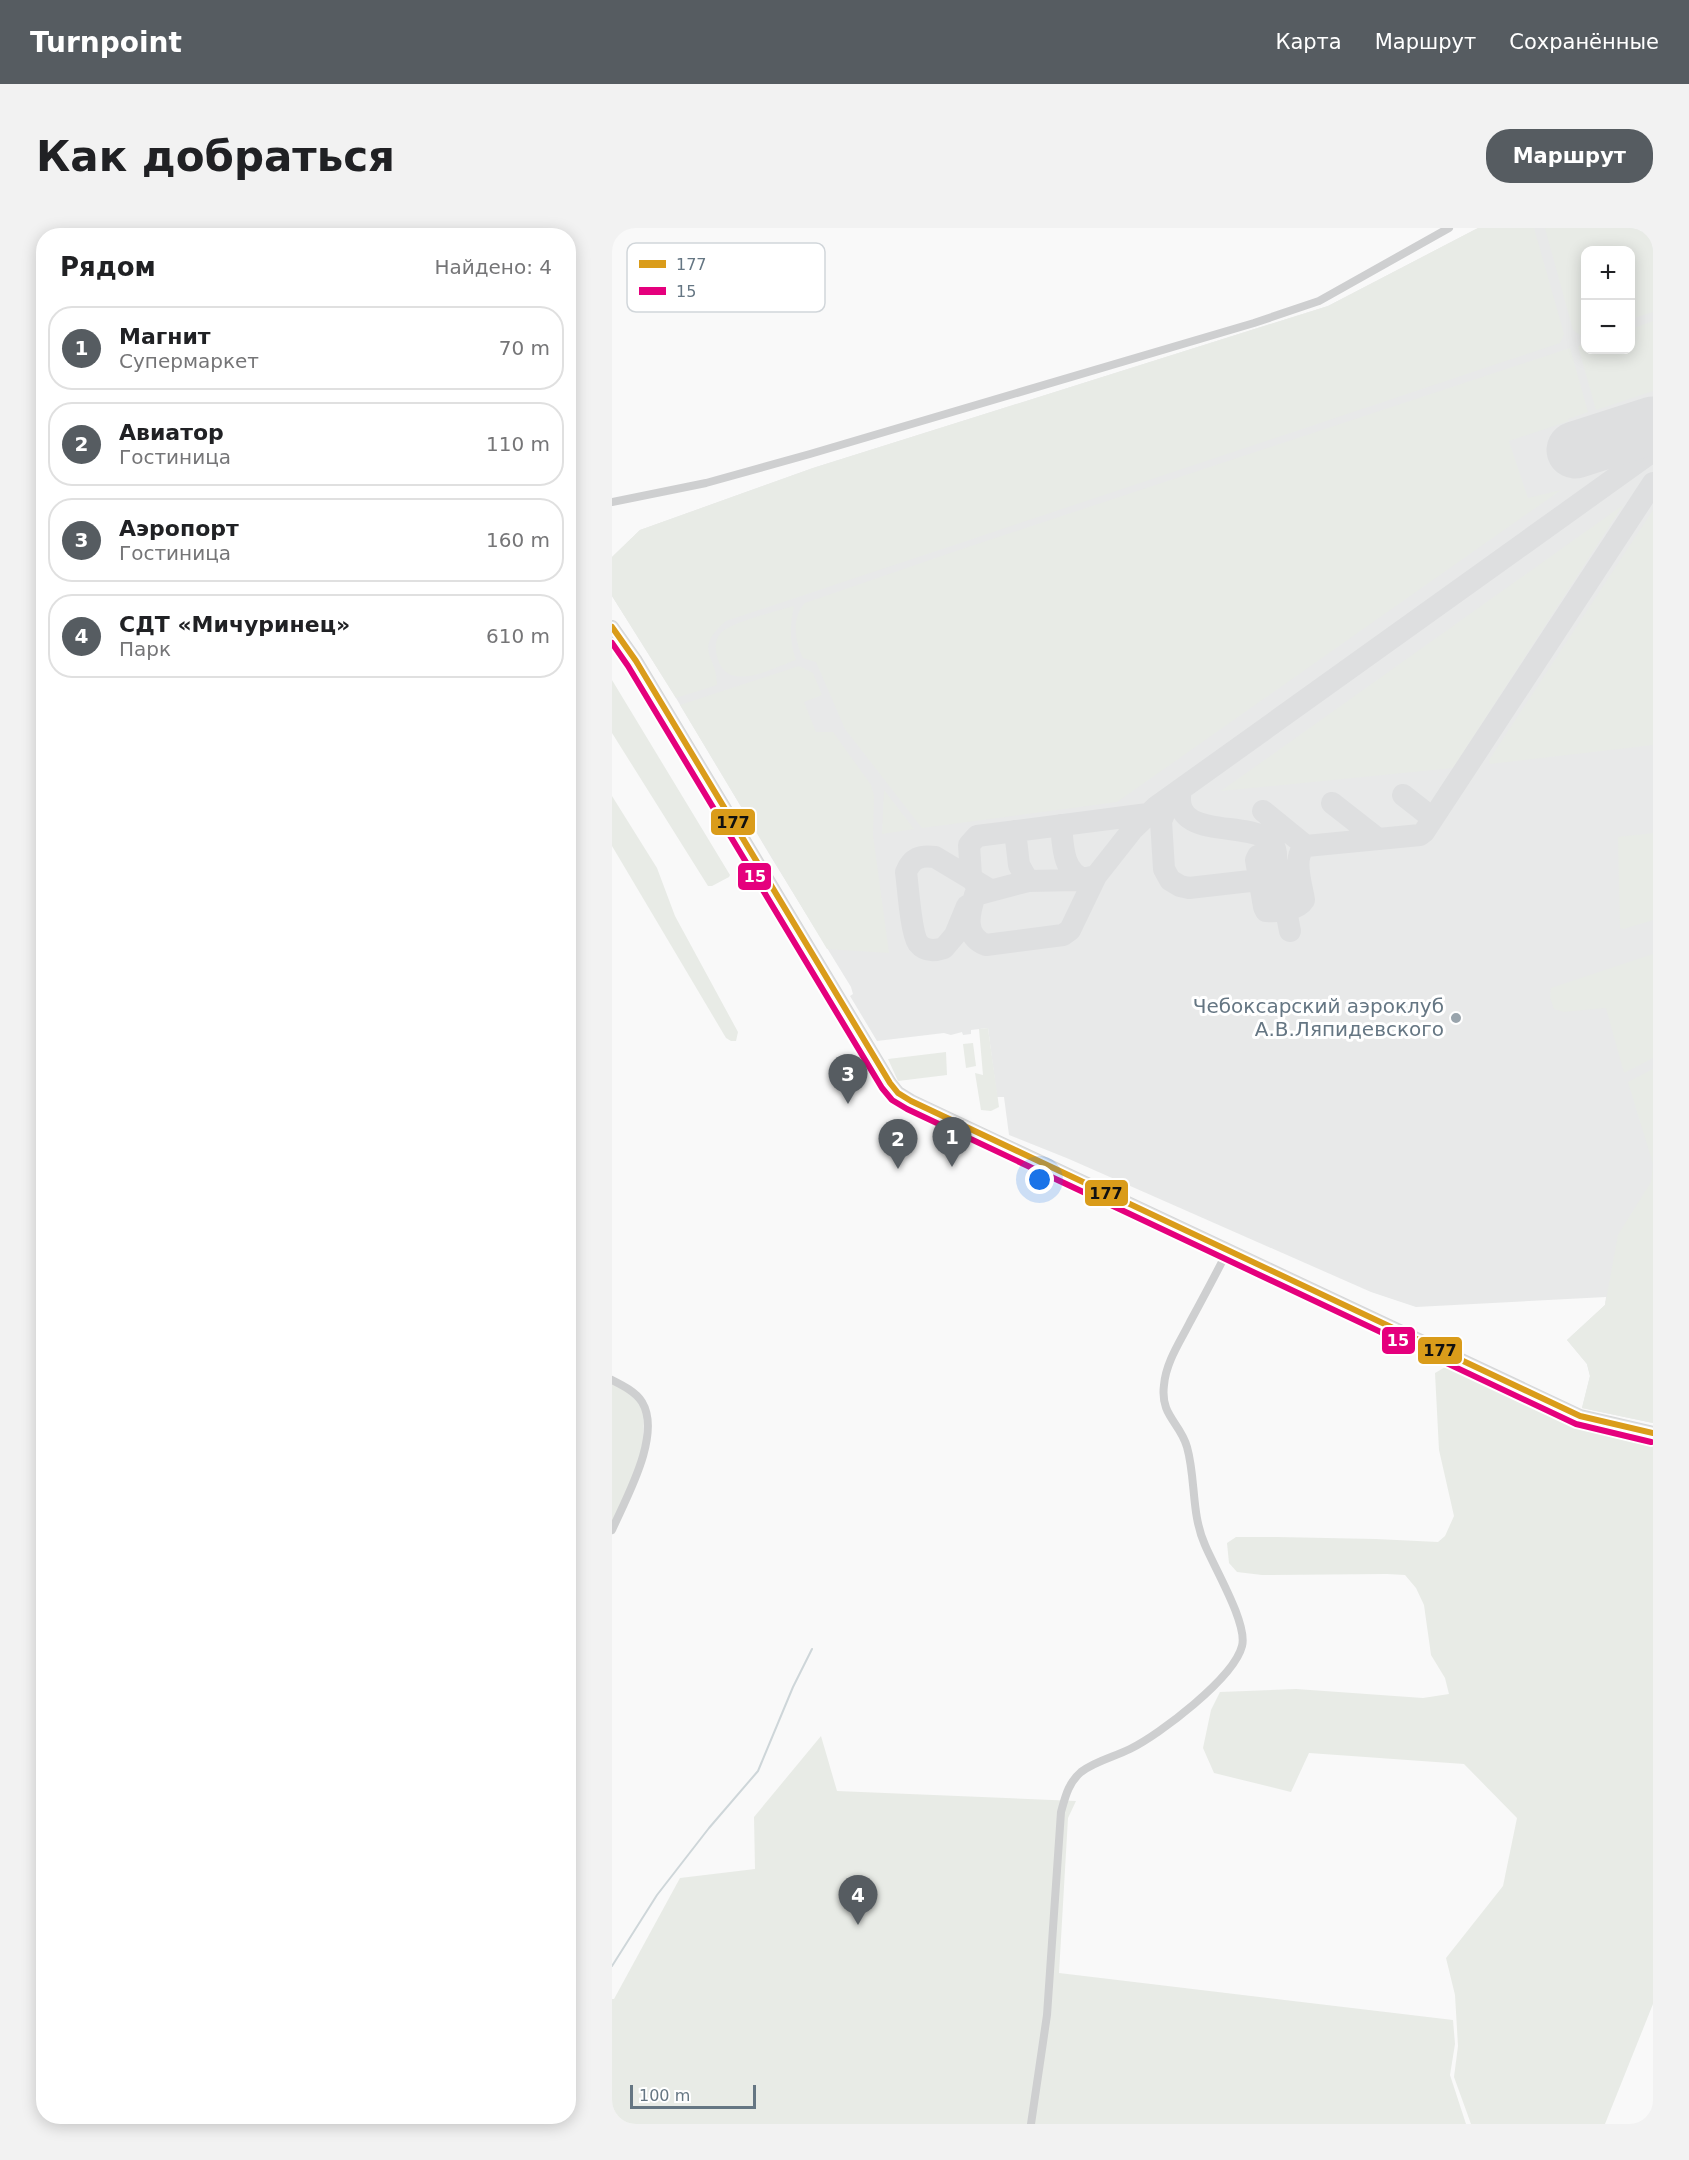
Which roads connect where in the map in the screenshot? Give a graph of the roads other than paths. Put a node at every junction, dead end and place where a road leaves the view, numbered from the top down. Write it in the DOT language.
graph roads {
  1 [pos="1449,228"];
  2 [pos="612,502"];
  3 [pos="612,627"];
  4 [pos="1228,1250"];
  5 [pos="612,1380"];
  6 [pos="1653,1433"];
  7 [pos="612,1530"];
  8 [pos="1031,2124"];
  1 -- 2 [label="street"];
  3 -- 4 [label="street"];
  4 -- 6 [label="street"];
  4 -- 8 [label="street"];
  5 -- 7 [label="street"];
}
